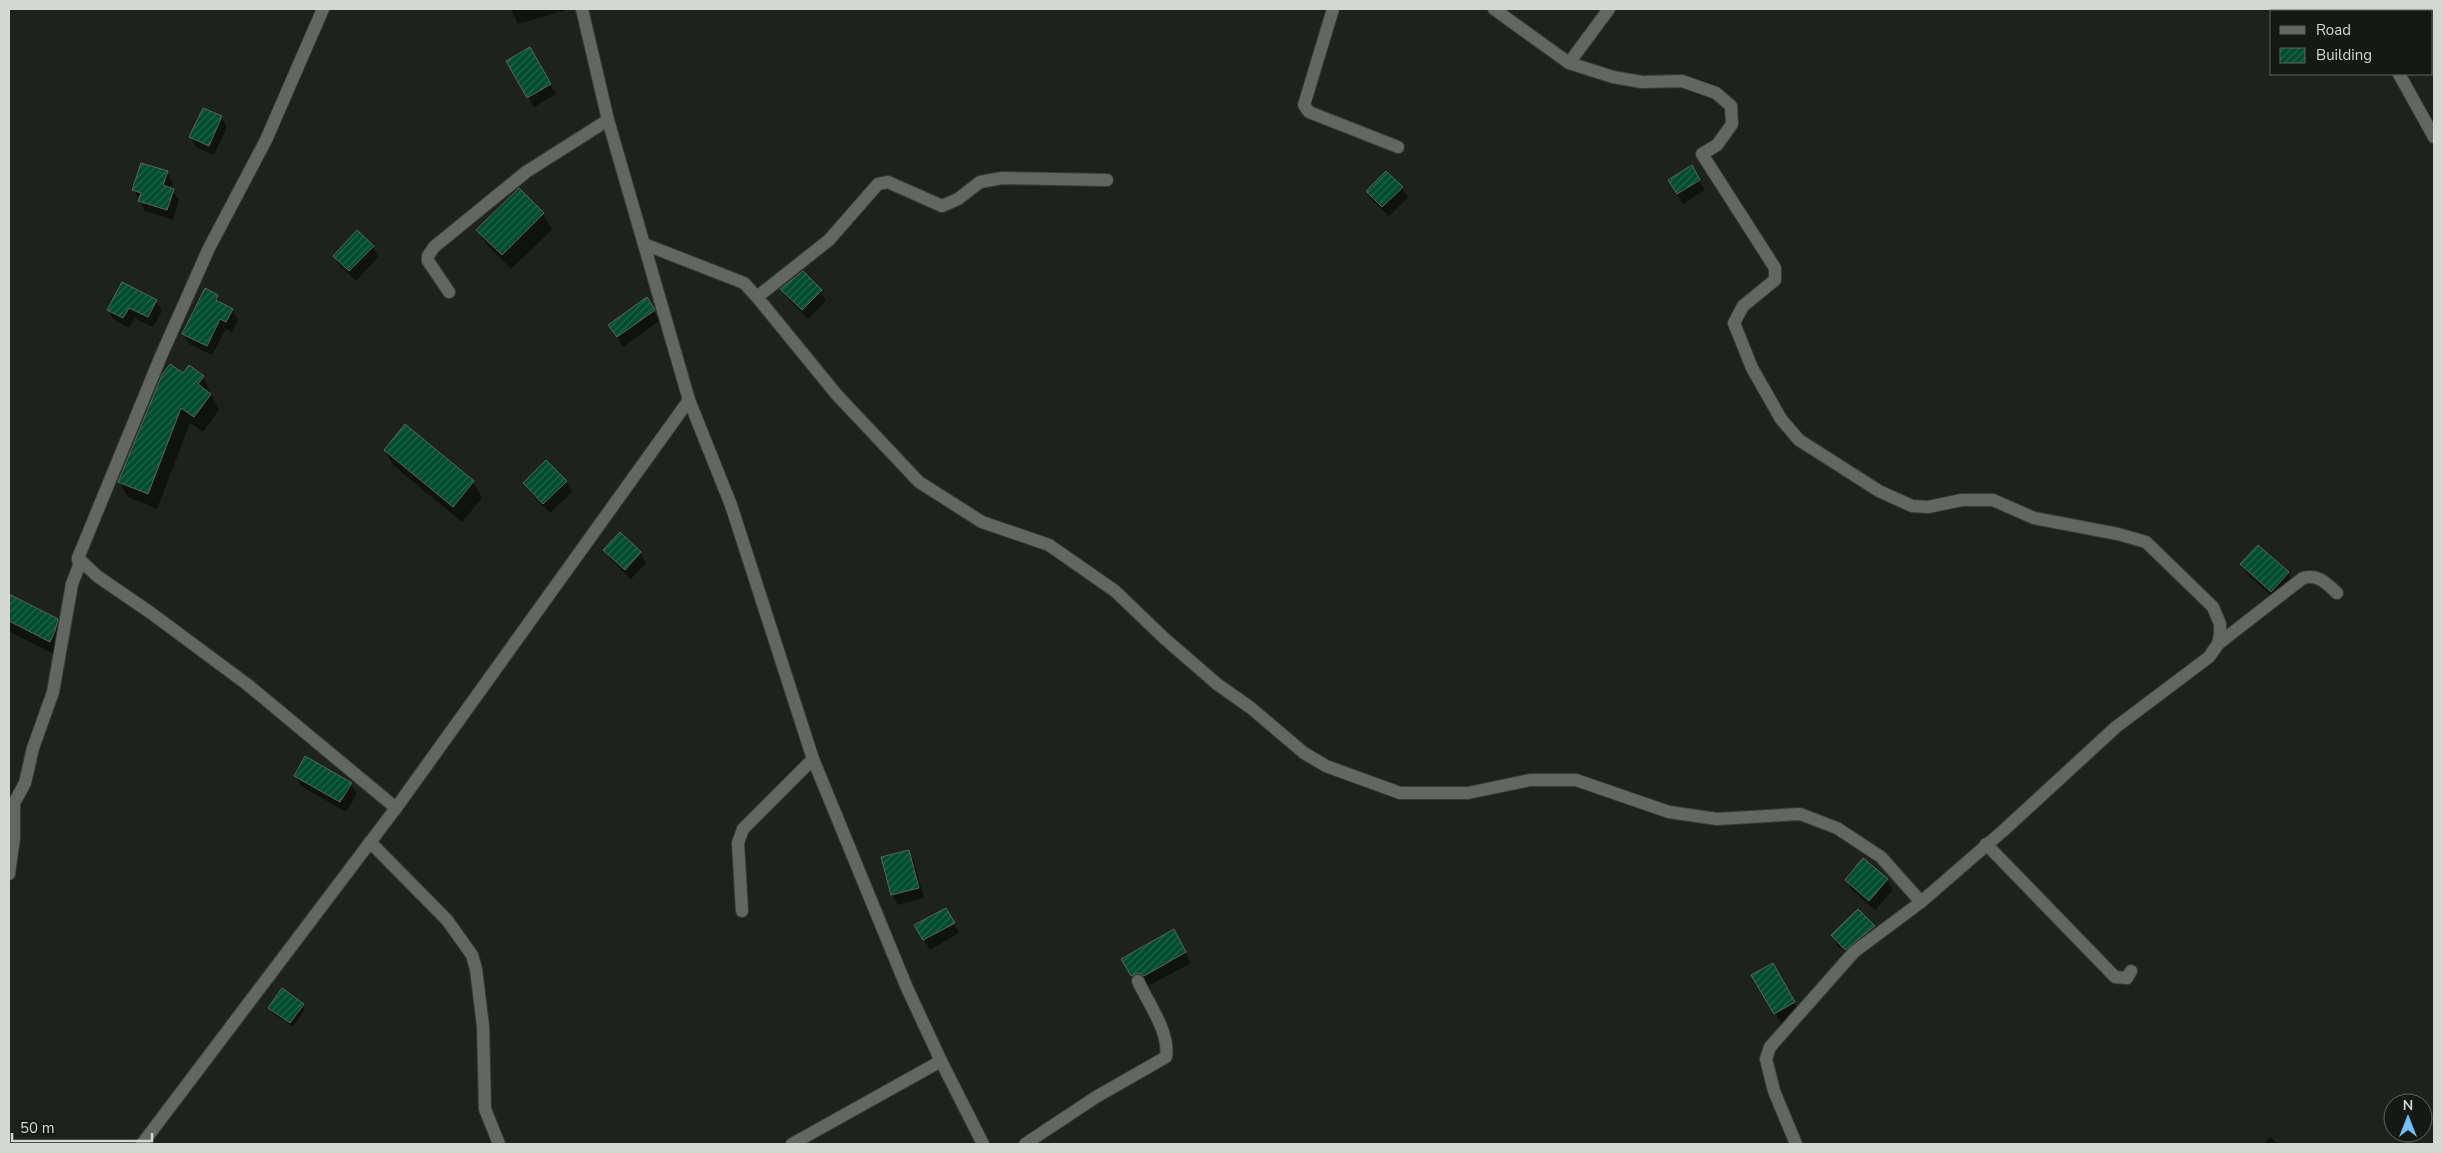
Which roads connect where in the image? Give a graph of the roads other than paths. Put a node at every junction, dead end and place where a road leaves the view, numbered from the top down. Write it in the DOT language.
graph roads {
  1 [pos="323,9"];
  2 [pos="582,9"];
  3 [pos="1333,9"];
  4 [pos="1494,9"];
  5 [pos="1609,9"];
  6 [pos="1569,62"];
  7 [pos="2400,75"];
  8 [pos="608,120"];
  9 [pos="2434,137"];
  10 [pos="1398,147"];
  11 [pos="1107,180"];
  12 [pos="644,244"];
  13 [pos="449,292"];
  14 [pos="757,296"];
  15 [pos="690,400"];
  16 [pos="78,558"];
  17 [pos="2337,593"];
  18 [pos="2218,644"];
  19 [pos="813,759"];
  20 [pos="396,808"];
  21 [pos="370,842"];
  22 [pos="1986,844"];
  23 [pos="9,874"];
  24 [pos="1921,902"];
  25 [pos="742,910"];
  26 [pos="2131,971"];
  27 [pos="1138,981"];
  28 [pos="941,1061"];
  29 [pos="142,1144"];
  30 [pos="499,1144"];
  31 [pos="792,1144"];
  32 [pos="983,1144"];
  33 [pos="1025,1144"];
  34 [pos="1796,1144"];
  1 -- 16 [label="street"];
  2 -- 8 [label="street"];
  3 -- 10 [label="street"];
  4 -- 6 [label="street"];
  5 -- 6 [label="street"];
  6 -- 18 [label="street"];
  7 -- 9 [label="street"];
  8 -- 12 [label="street"];
  8 -- 13 [label="street"];
  11 -- 14 [label="street"];
  12 -- 14 [label="street"];
  12 -- 15 [label="street"];
  14 -- 24 [label="street"];
  15 -- 19 [label="street"];
  15 -- 20 [label="street"];
  16 -- 20 [label="street"];
  16 -- 23 [label="street"];
  17 -- 18 [label="street"];
  18 -- 22 [label="street"];
  19 -- 25 [label="street"];
  19 -- 28 [label="street"];
  20 -- 21 [label="street"];
  21 -- 29 [label="street"];
  21 -- 30 [label="street"];
  22 -- 24 [label="street"];
  22 -- 26 [label="street"];
  24 -- 34 [label="street"];
  27 -- 33 [label="street"];
  28 -- 31 [label="street"];
  28 -- 32 [label="street"];
}
